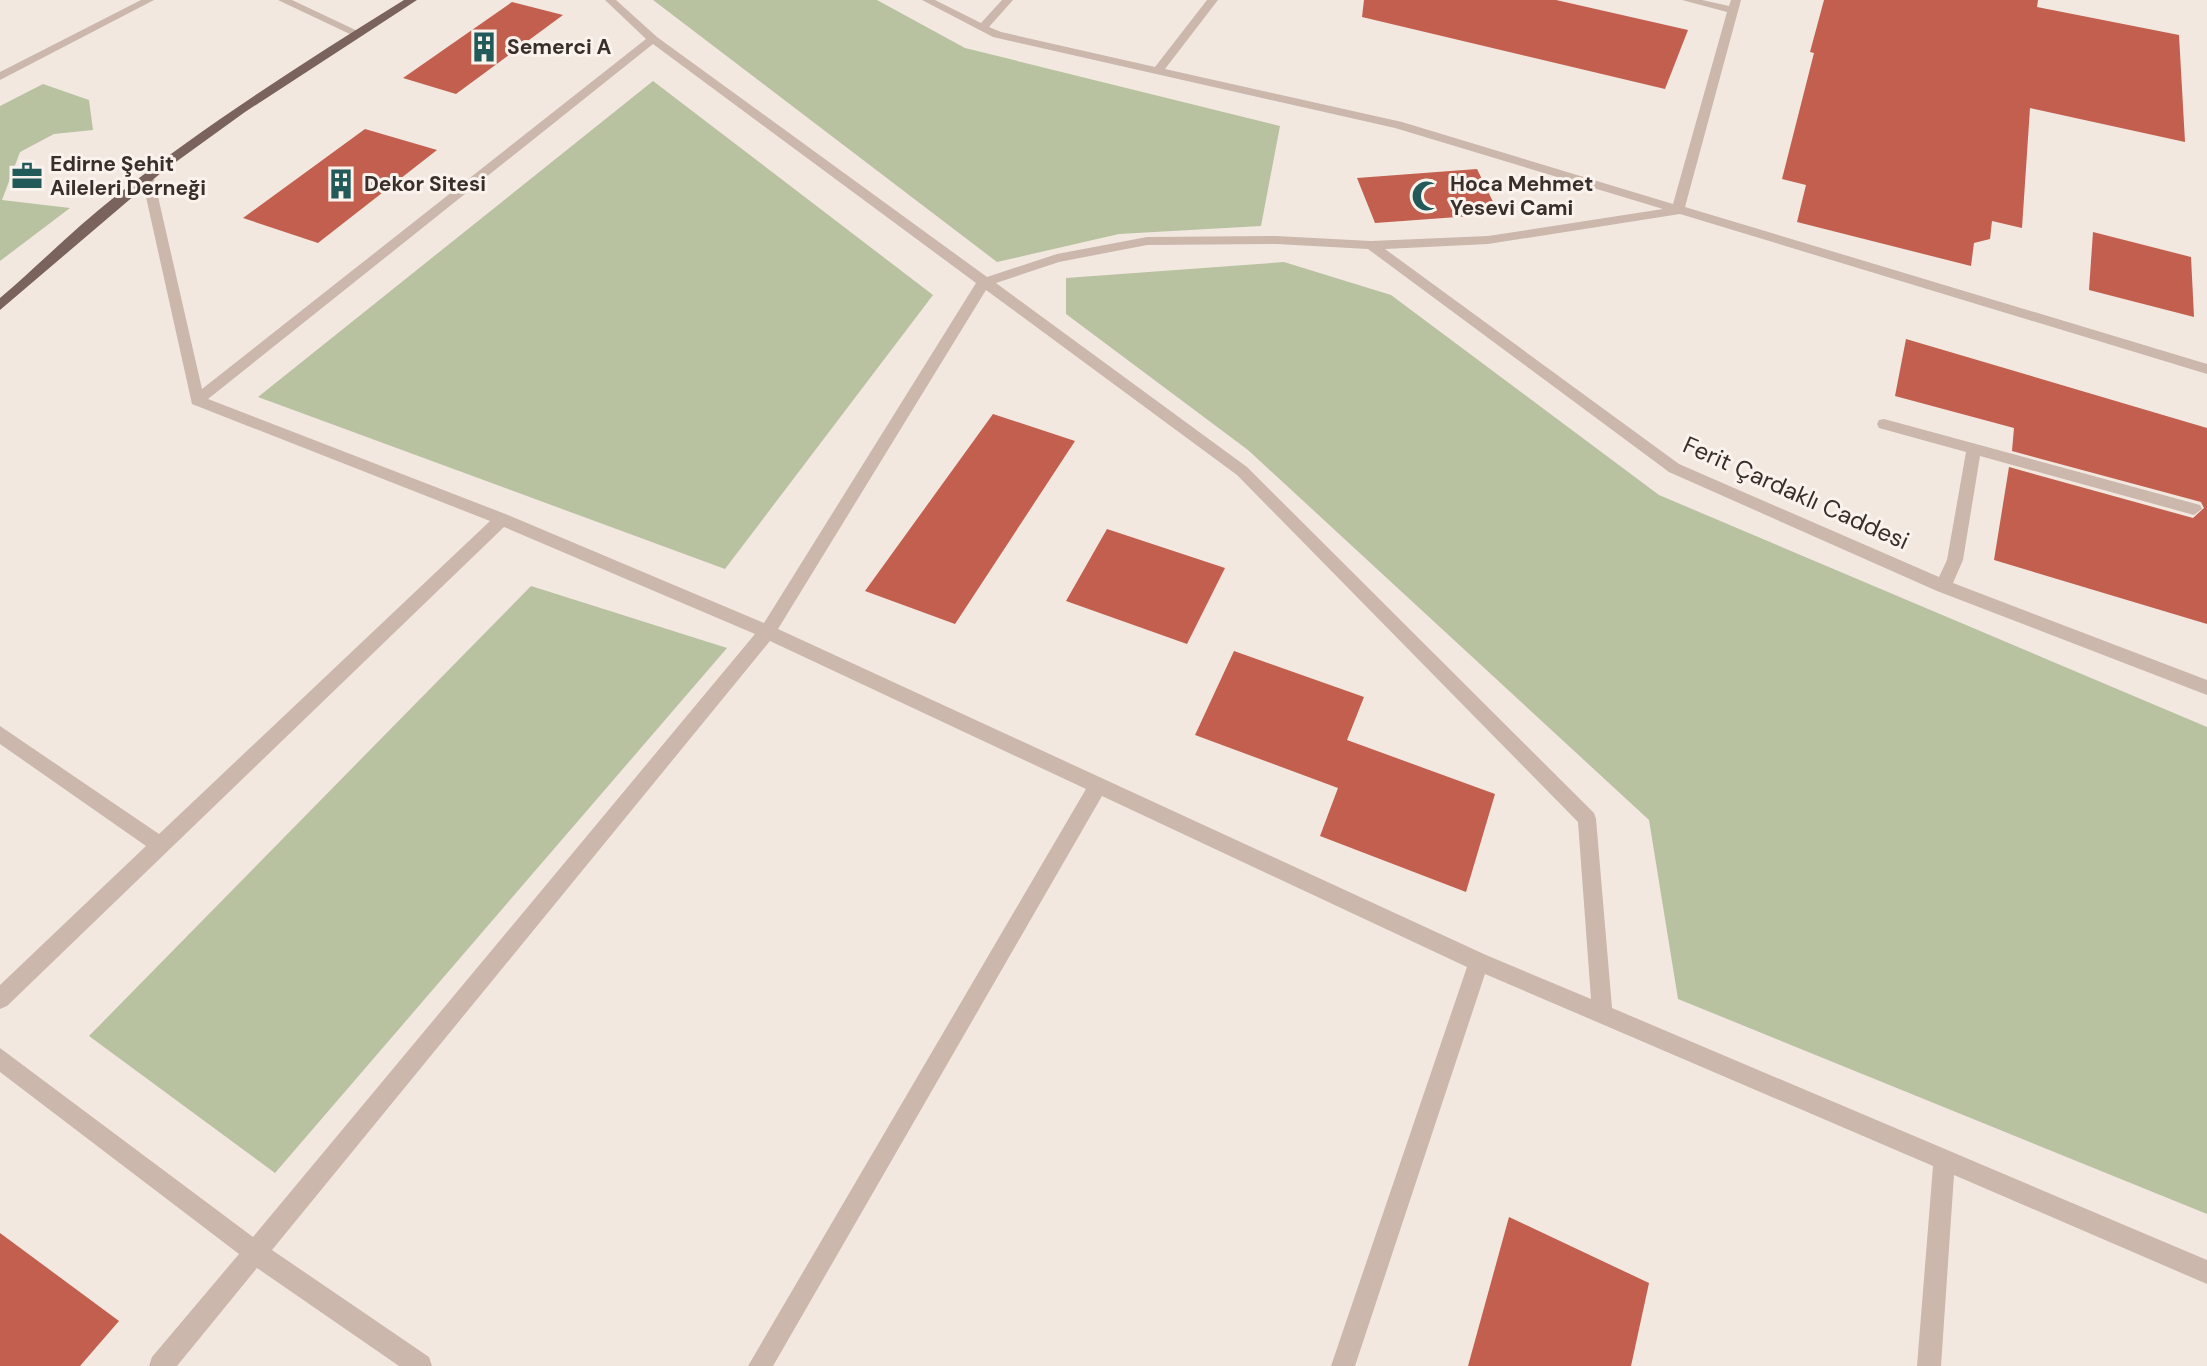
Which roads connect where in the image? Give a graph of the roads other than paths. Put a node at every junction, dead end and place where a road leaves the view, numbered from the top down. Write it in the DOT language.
graph roads {
  1 [pos="149,0"];
  2 [pos="283,0"];
  3 [pos="412,0"];
  4 [pos="610,0"];
  5 [pos="927,0"];
  6 [pos="1007,0"];
  7 [pos="1213,0"];
  8 [pos="1687,0"];
  9 [pos="1735,5"];
  10 [pos="982,28"];
  11 [pos="358,34"];
  12 [pos="653,39"];
  13 [pos="1159,70"];
  14 [pos="0,77"];
  15 [pos="148,178"];
  16 [pos="1677,211"];
  17 [pos="1371,245"];
  18 [pos="983,283"];
  19 [pos="0,305"];
  20 [pos="2207,369"];
  21 [pos="197,400"];
  22 [pos="1885,424"];
  23 [pos="1974,448"];
  24 [pos="2194,509"];
  25 [pos="502,519"];
  26 [pos="1943,586"];
  27 [pos="766,632"];
  28 [pos="2207,688"];
  29 [pos="0,734"];
  30 [pos="1098,785"];
  31 [pos="161,846"];
  32 [pos="1479,962"];
  33 [pos="0,999"];
  34 [pos="1602,1015"];
  35 [pos="0,1059"];
  36 [pos="1944,1161"];
  37 [pos="256,1253"];
  38 [pos="2207,1272"];
  39 [pos="161,1366"];
  40 [pos="420,1366"];
  41 [pos="760,1366"];
  42 [pos="1343,1366"];
  43 [pos="1928,1366"];
  1 -- 14 [label="street"];
  2 -- 11 [label="street"];
  3 -- 11 [label="main road"];
  4 -- 12 [label="street"];
  5 -- 10 [label="street"];
  6 -- 10 [label="street"];
  7 -- 13 [label="street"];
  8 -- 9 [label="street"];
  9 -- 16 [label="street"];
  10 -- 13 [label="street"];
  11 -- 15 [label="main road"];
  12 -- 18 [label="street"];
  12 -- 21 [label="street"];
  13 -- 16 [label="street"];
  15 -- 19 [label="main road"];
  15 -- 21 [label="street"];
  16 -- 17 [label="street"];
  16 -- 20 [label="street"];
  17 -- 18 [label="street"];
  17 -- 26 [label="street, Ferit Çardaklı Caddesi"];
  18 -- 27 [label="street"];
  18 -- 34 [label="street"];
  21 -- 25 [label="street"];
  22 -- 23 [label="street"];
  23 -- 24 [label="street"];
  23 -- 26 [label="street"];
  25 -- 27 [label="street"];
  25 -- 31 [label="street"];
  26 -- 28 [label="street, Ferit Çardaklı Caddesi"];
  27 -- 30 [label="street"];
  27 -- 37 [label="street"];
  29 -- 31 [label="street"];
  30 -- 32 [label="street"];
  30 -- 41 [label="street"];
  31 -- 33 [label="street"];
  32 -- 34 [label="street"];
  32 -- 42 [label="street"];
  34 -- 36 [label="street"];
  35 -- 37 [label="street"];
  36 -- 38 [label="street"];
  36 -- 43 [label="street"];
  37 -- 39 [label="street"];
  37 -- 40 [label="street"];
}
